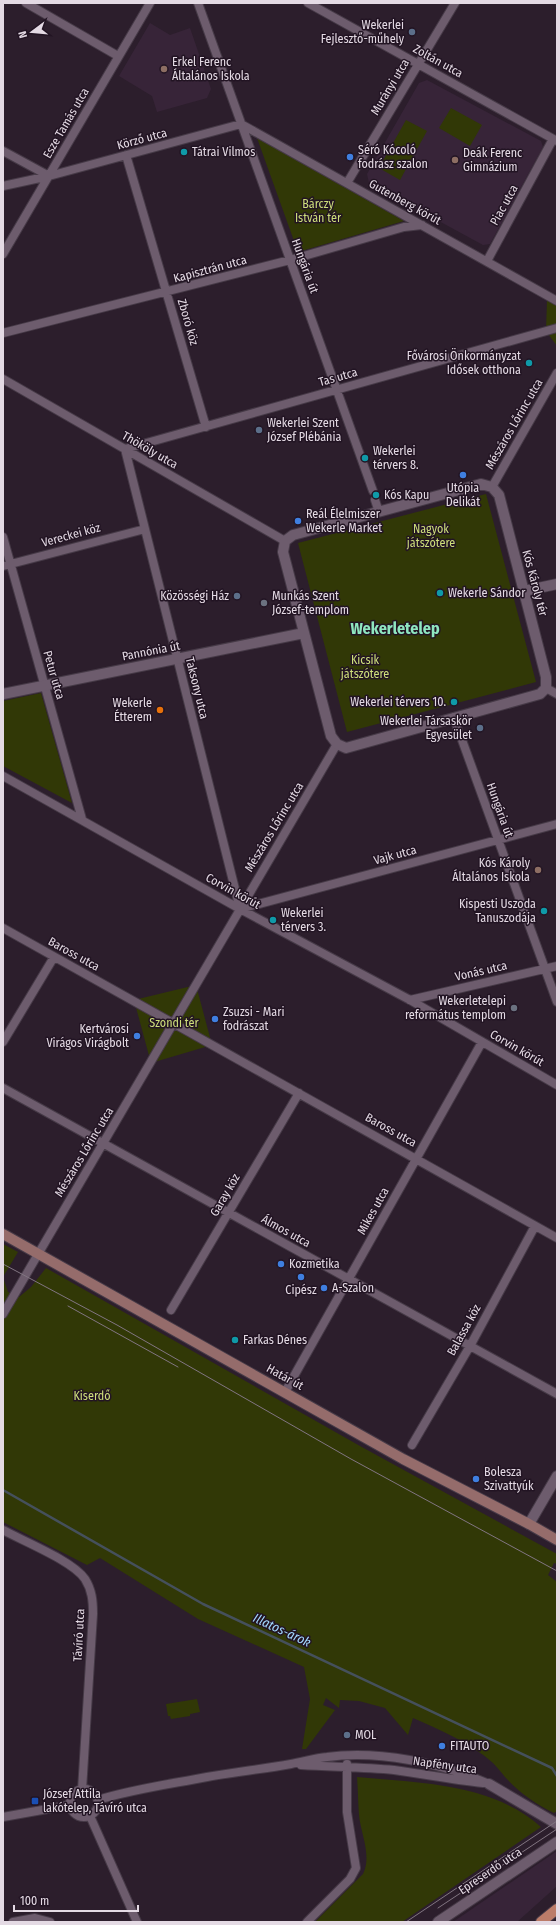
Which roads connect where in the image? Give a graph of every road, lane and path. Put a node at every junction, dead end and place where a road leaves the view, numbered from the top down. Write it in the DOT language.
graph roads {
  1 [pos="26,3"];
  2 [pos="150,3"];
  3 [pos="198,3"];
  4 [pos="310,3"];
  5 [pos="455,3"];
  6 [pos="118,56"];
  7 [pos="418,64"];
  8 [pos="241,124"];
  9 [pos="555,140"];
  10 [pos="3,151"];
  11 [pos="126,155"];
  12 [pos="49,176"];
  13 [pos="347,183"];
  14 [pos="3,186"];
  15 [pos="422,225"];
  16 [pos="3,254"];
  17 [pos="290,260"];
  18 [pos="486,262"];
  19 [pos="167,292"];
  20 [pos="557,301"];
  21 [pos="557,328"];
  22 [pos="3,333"];
  23 [pos="557,374"];
  24 [pos="3,379"];
  25 [pos="336,390"];
  26 [pos="206,426"];
  27 [pos="125,449"];
  28 [pos="492,487"];
  29 [pos="379,512"];
  30 [pos="145,529"];
  31 [pos="3,537"];
  32 [pos="285,541"];
  33 [pos="7,564"];
  34 [pos="557,584"];
  35 [pos="524,591"];
  36 [pos="304,633"];
  37 [pos="178,659"];
  38 [pos="45,686"];
  39 [pos="546,688"];
  40 [pos="3,694"];
  41 [pos="557,694"];
  42 [pos="454,717"];
  43 [pos="458,730"];
  44 [pos="462,740"];
  45 [pos="337,744"];
  46 [pos="4,778"];
  47 [pos="82,819"];
  48 [pos="557,824"];
  49 [pos="498,840"];
  50 [pos="240,909"];
  51 [pos="3,928"];
  52 [pos="54,957"];
  53 [pos="557,966"];
  54 [pos="545,969"];
  55 [pos="410,1000"];
  56 [pos="557,1002"];
  57 [pos="174,1023"];
  58 [pos="3,1042"];
  59 [pos="482,1042"];
  60 [pos="557,1085"];
  61 [pos="3,1088"];
  62 [pos="299,1093"];
  63 [pos="102,1144"];
  64 [pos="417,1158"];
  65 [pos="228,1213"];
  66 [pos="535,1226"];
  67 [pos="3,1234"];
  68 [pos="557,1238"];
  69 [pos="38,1254"];
  70 [pos="349,1279"];
  71 [pos="171,1310"];
  72 [pos="3,1314"];
  73 [pos="470,1346"];
  74 [pos="285,1392"];
  75 [pos="557,1394"];
  76 [pos="412,1445"];
  77 [pos="557,1476"];
  78 [pos="529,1524"];
  79 [pos="3,1530"];
  80 [pos="557,1540"];
  81 [pos="348,1756"];
  82 [pos="290,1764"];
  83 [pos="347,1768"];
  84 [pos="489,1784"];
  85 [pos="82,1790"];
  86 [pos="98,1800"];
  87 [pos="70,1805"];
  88 [pos="90,1816"];
  89 [pos="3,1817"];
  90 [pos="557,1824"];
  91 [pos="557,1842"];
  92 [pos="557,1909"];
  93 [pos="13,1922"];
  94 [pos="50,1922"];
  95 [pos="137,1922"];
  96 [pos="307,1922"];
  97 [pos="438,1922"];
  98 [pos="542,1922"];
  1 -- 6 [label="street"];
  2 -- 6 [label="street, Esze Tamás utca"];
  3 -- 8 [label="street, Hungária út"];
  4 -- 7 [label="street, Zoltán utca"];
  5 -- 7 [label="street, Murányi utca"];
  6 -- 12 [label="street, Esze Tamás utca"];
  7 -- 9 [label="street, Zoltán utca"];
  7 -- 13 [label="street, Murányi utca"];
  8 -- 11 [label="street, Körző utca"];
  8 -- 13 [label="street, Gutenberg körút"];
  8 -- 17 [label="street, Hungária út"];
  9 -- 18 [label="street, Piac utca"];
  10 -- 12 [label="street"];
  11 -- 12 [label="street, Körző utca"];
  11 -- 19 [label="street, Zboró köz"];
  12 -- 14 [label="street, Körző utca"];
  12 -- 16 [label="street, Esze Tamás utca"];
  13 -- 15 [label="street, Gutenberg körút"];
  15 -- 17 [label="street, Kapisztrán utca"];
  15 -- 18 [label="street, Gutenberg körút"];
  17 -- 19 [label="street, Kapisztrán utca"];
  17 -- 25 [label="street, Hungária út"];
  18 -- 20 [label="street, Gutenberg körút"];
  19 -- 22 [label="street, Kapisztrán utca"];
  19 -- 26 [label="street, Zboró köz"];
  21 -- 25 [label="street, Tas utca"];
  23 -- 28 [label="street, Mészáros Lőrinc utca"];
  24 -- 27 [label="street, Thököly utca"];
  25 -- 26 [label="street, Tas utca"];
  25 -- 29 [label="street, Hungária út"];
  26 -- 27 [label="street, Tas utca"];
  27 -- 30 [label="street, Taksony utca"];
  27 -- 32 [label="street, Thököly utca"];
  28 -- 29 [label="street"];
  28 -- 35 [label="street, Kós Károly tér"];
  29 -- 32 [label="street"];
  30 -- 33 [label="street, Vereckei köz"];
  30 -- 37 [label="street, Taksony utca"];
  31 -- 33 [label="street, Petur utca"];
  32 -- 36 [label="street"];
  33 -- 38 [label="street, Petur utca"];
  34 -- 35 [label="street"];
  35 -- 39 [label="street, Kós Károly tér"];
  36 -- 37 [label="street, Pannónia út"];
  36 -- 45 [label="street"];
  37 -- 38 [label="street, Pannónia út"];
  37 -- 50 [label="street, Taksony utca"];
  38 -- 40 [label="street, Pannónia út"];
  38 -- 47 [label="street, Petur utca"];
  39 -- 41 [label="street"];
  39 -- 42 [label="street"];
  42 -- 43 [label="street"];
  42 -- 45 [label="street"];
  44 -- 49 [label="street, Hungária út"];
  45 -- 50 [label="street, Mészáros Lőrinc utca"];
  46 -- 47 [label="street, Corvin körút"];
  47 -- 50 [label="street, Corvin körút"];
  48 -- 49 [label="street, Vajk utca"];
  49 -- 50 [label="street, Vajk utca"];
  49 -- 54 [label="street, Hungária út"];
  50 -- 55 [label="street, Corvin körút"];
  50 -- 57 [label="street, Mészáros Lőrinc utca"];
  51 -- 52 [label="street, Baross utca"];
  52 -- 57 [label="street, Baross utca"];
  52 -- 58 [label="street"];
  53 -- 54 [label="street, Vonás utca"];
  54 -- 55 [label="street, Vonás utca"];
  54 -- 56 [label="street, Hungária út"];
  55 -- 59 [label="street, Corvin körút"];
  57 -- 62 [label="street, Baross utca"];
  57 -- 63 [label="street, Mészáros Lőrinc utca"];
  59 -- 60 [label="street, Corvin körút"];
  59 -- 64 [label="street, Mikes utca"];
  61 -- 63 [label="street, Álmos utca"];
  62 -- 64 [label="street, Baross utca"];
  62 -- 65 [label="street, Garay köz"];
  63 -- 65 [label="street, Álmos utca"];
  63 -- 69 [label="street, Mészáros Lőrinc utca"];
  64 -- 66 [label="street, Baross utca"];
  64 -- 70 [label="street, Mikes utca"];
  65 -- 70 [label="street, Álmos utca"];
  65 -- 71 [label="street, Garay köz"];
  66 -- 68 [label="street, Baross utca"];
  66 -- 73 [label="street, Balassa köz"];
  67 -- 69 [label="main road, Határ út"];
  69 -- 72 [label="street, Mészáros Lőrinc utca"];
  69 -- 74 [label="main road, Határ út"];
  70 -- 73 [label="street, Álmos utca"];
  70 -- 74 [label="street, Mikes utca"];
  73 -- 75 [label="street, Álmos utca"];
  73 -- 76 [label="street, Balassa köz"];
  74 -- 78 [label="main road, Határ út"];
  77 -- 78 [label="street"];
  78 -- 80 [label="main road, Határ út"];
  79 -- 85 [label="street, Távíró utca"];
  81 -- 82 [label="street, Napfény utca"];
  81 -- 83 [label="street"];
  81 -- 84 [label="street, Napfény utca"];
  82 -- 83 [label="street, Napfény utca"];
  82 -- 86 [label="street, Napfény utca"];
  83 -- 84 [label="street, Napfény utca"];
  83 -- 96 [label="street"];
  84 -- 90 [label="street"];
  85 -- 86 [label="street"];
  85 -- 87 [label="street"];
  86 -- 88 [label="street"];
  87 -- 88 [label="street"];
  87 -- 89 [label="street"];
  88 -- 95 [label="street"];
  91 -- 97 [label="street, Epreserdő utca"];
  92 -- 98 [label="main road"];
  93 -- 94 [label="street"];
}
